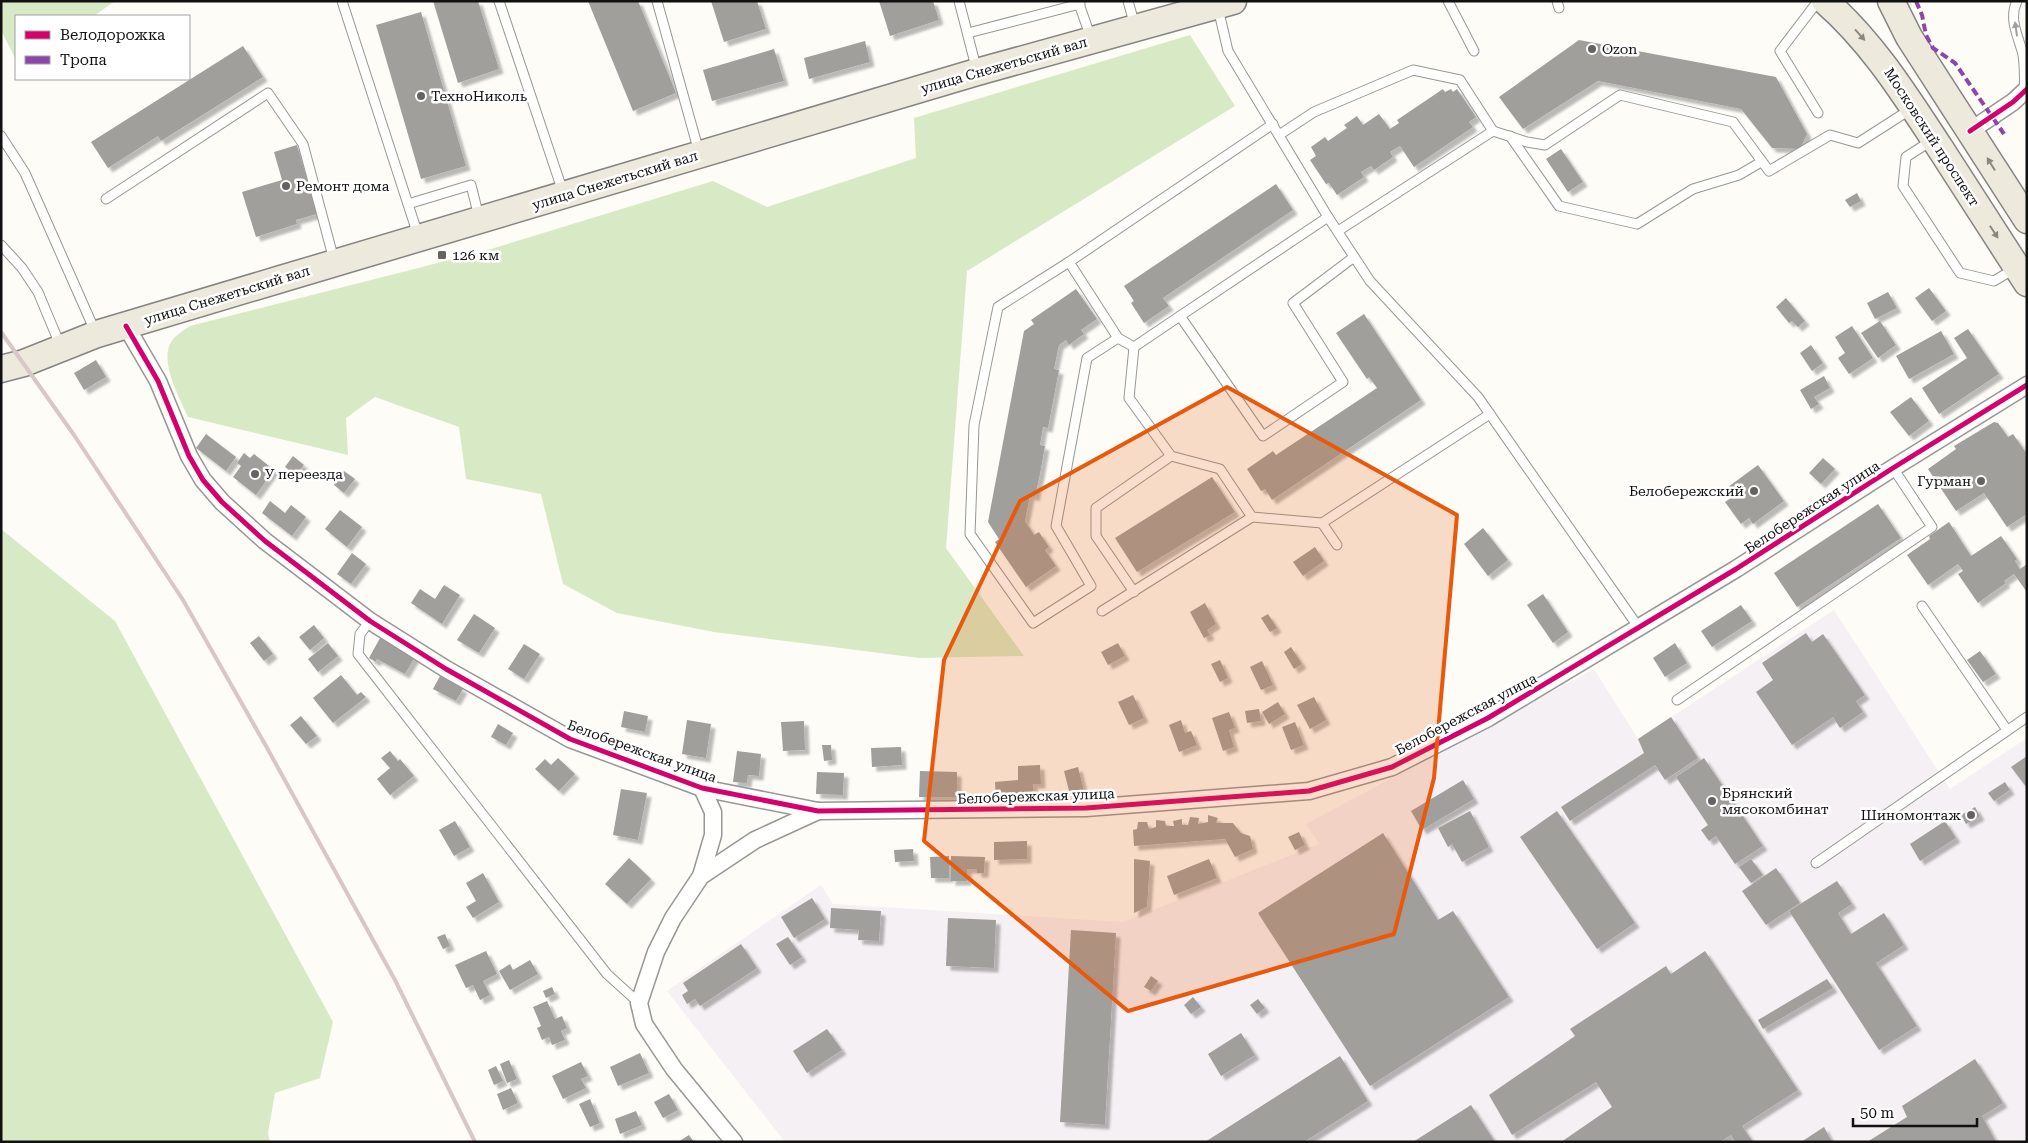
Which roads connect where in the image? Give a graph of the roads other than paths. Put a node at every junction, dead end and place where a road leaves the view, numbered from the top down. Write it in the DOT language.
graph roads {
  1 [pos="342,1"];
  2 [pos="499,1"];
  3 [pos="658,1"];
  4 [pos="958,1"];
  5 [pos="1128,1"];
  6 [pos="1448,1"];
  7 [pos="1818,1"];
  8 [pos="1825,1"];
  9 [pos="1891,1"];
  10 [pos="2017,1"];
  11 [pos="1079,2"];
  12 [pos="1226,3"];
  13 [pos="1136,28"];
  14 [pos="968,34"];
  15 [pos="1092,40"];
  16 [pos="1474,51"];
  17 [pos="977,72"];
  18 [pos="2026,90"];
  19 [pos="1913,107"];
  20 [pos="1818,113"];
  21 [pos="1272,124"];
  22 [pos="1493,131"];
  23 [pos="1970,131"];
  24 [pos="1279,134"];
  25 [pos="1,136"];
  26 [pos="1510,136"];
  27 [pos="1934,139"];
  28 [pos="700,154"];
  29 [pos="1761,162"];
  30 [pos="564,195"];
  31 [pos="106,199"];
  32 [pos="408,204"];
  33 [pos="1328,217"];
  34 [pos="480,220"];
  35 [pos="2027,220"];
  36 [pos="1338,231"];
  37 [pos="419,238"];
  38 [pos="1,245"];
  39 [pos="1354,257"];
  40 [pos="1069,262"];
  41 [pos="335,263"];
  42 [pos="2022,275"];
  43 [pos="1180,316"];
  44 [pos="126,326"];
  45 [pos="97,334"];
  46 [pos="1118,338"];
  47 [pos="1134,347"];
  48 [pos="62,349"];
  49 [pos="1,369"];
  50 [pos="2027,385"];
  51 [pos="1490,414"];
  52 [pos="1171,456"];
  53 [pos="1893,468"];
  54 [pos="1252,517"];
  55 [pos="1322,523"];
  56 [pos="1337,545"];
  57 [pos="1134,592"];
  58 [pos="1922,606"];
  59 [pos="1102,611"];
  60 [pos="370,621"];
  61 [pos="1638,628"];
  62 [pos="1677,700"];
  63 [pos="2026,718"];
  64 [pos="2007,730"];
  65 [pos="702,788"];
  66 [pos="818,811"];
  67 [pos="1816,863"];
  68 [pos="701,876"];
  69 [pos="639,1003"];
  70 [pos="734,1142"];
  1 -- 32 [label="lane"];
  2 -- 30 [label="lane"];
  3 -- 28 [label="lane"];
  4 -- 14 [label="lane"];
  5 -- 13 [label="lane"];
  6 -- 16 [label="lane"];
  7 -- 20 [label="lane"];
  8 -- 19 [label="main road, Московский проспект, one-way"];
  9 -- 23 [label="main road"];
  18 -- 10 [label="lane, one-way"];
  11 -- 14 [label="lane"];
  11 -- 15 [label="lane"];
  12 -- 13 [label="main road, улица Снежетьский вал"];
  12 -- 21 [label="lane"];
  13 -- 15 [label="main road, улица Снежетьский вал"];
  14 -- 17 [label="lane"];
  15 -- 17 [label="main road, улица Снежетьский вал"];
  17 -- 28 [label="main road, улица Снежетьский вал"];
  18 -- 23 [label="street"];
  19 -- 27 [label="main road, Московский проспект"];
  19 -- 29 [label="lane"];
  21 -- 24 [label="lane"];
  21 -- 40 [label="lane"];
  22 -- 24 [label="lane"];
  22 -- 26 [label="lane"];
  22 -- 36 [label="lane"];
  35 -- 23 [label="main road, one-way"];
  24 -- 33 [label="lane"];
  25 -- 45 [label="lane"];
  26 -- 29 [label="lane"];
  26 -- 29 [label="lane"];
  27 -- 42 [label="main road, Московский проспект, one-way"];
  27 -- 42 [label="lane"];
  28 -- 30 [label="main road, улица Снежетьский вал"];
  30 -- 34 [label="main road, улица Снежетьский вал"];
  31 -- 41 [label="lane"];
  32 -- 34 [label="lane"];
  32 -- 37 [label="lane"];
  33 -- 36 [label="lane"];
  33 -- 43 [label="lane"];
  34 -- 37 [label="main road, улица Снежетьский вал"];
  36 -- 39 [label="lane"];
  37 -- 41 [label="main road, улица Снежетьский вал"];
  38 -- 48 [label="lane"];
  39 -- 43 [label="lane"];
  39 -- 51 [label="lane"];
  40 -- 46 [label="lane"];
  40 -- 46 [label="lane"];
  41 -- 44 [label="main road, улица Снежетьский вал"];
  43 -- 47 [label="lane"];
  44 -- 45 [label="main road, улица Снежетьский вал"];
  44 -- 60 [label="street, Белобережская улица"];
  45 -- 48 [label="main road, улица Снежетьский вал"];
  46 -- 47 [label="lane"];
  47 -- 52 [label="lane"];
  48 -- 49 [label="main road, улица Снежетьский вал"];
  50 -- 53 [label="street, Белобережская улица"];
  51 -- 55 [label="lane"];
  51 -- 61 [label="lane"];
  52 -- 54 [label="lane"];
  52 -- 57 [label="lane"];
  53 -- 61 [label="street, Белобережская улица"];
  53 -- 62 [label="lane"];
  54 -- 55 [label="lane"];
  54 -- 57 [label="lane"];
  55 -- 56 [label="lane"];
  57 -- 59 [label="lane"];
  58 -- 64 [label="lane"];
  60 -- 65 [label="street, Белобережская улица"];
  60 -- 69 [label="lane"];
  61 -- 66 [label="street, Белобережская улица"];
  63 -- 64 [label="lane"];
  64 -- 67 [label="lane"];
  65 -- 66 [label="street, Белобережская улица"];
  65 -- 68 [label="street"];
  66 -- 68 [label="street, Белобережская улица"];
  68 -- 69 [label="street, Белобережская улица"];
  69 -- 70 [label="street"];
}
